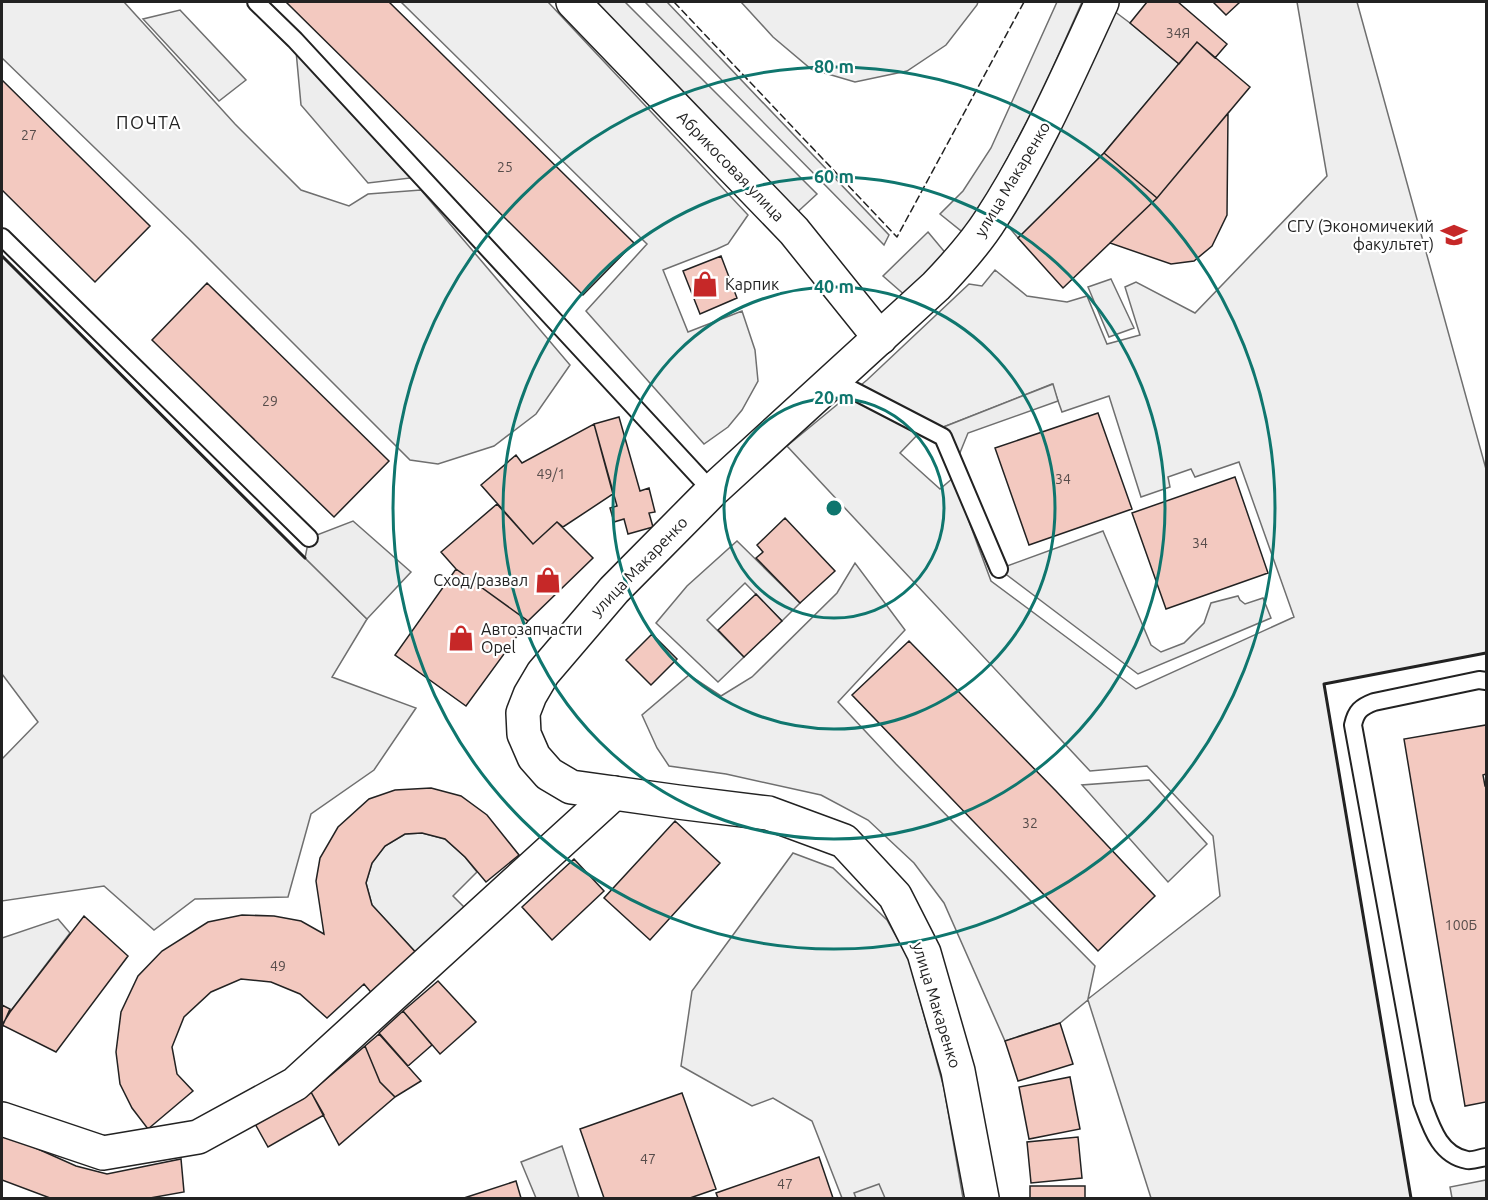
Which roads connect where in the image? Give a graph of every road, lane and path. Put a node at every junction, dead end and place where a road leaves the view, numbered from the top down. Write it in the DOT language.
graph roads {
  1 [pos="256,2"];
  2 [pos="573,2"];
  3 [pos="1102,2"];
  4 [pos="2,237"];
  5 [pos="880,338"];
  6 [pos="833,380"];
  7 [pos="712,490"];
  8 [pos="309,538"];
  9 [pos="999,568"];
  10 [pos="1486,681"];
  11 [pos="614,794"];
  12 [pos="2,1119"];
  13 [pos="1486,1157"];
  14 [pos="982,1198"];
  1 -- 7 [label="lane"];
  2 -- 5 [label="street, Абрикосовая улица"];
  3 -- 5 [label="street, улица Макаренко"];
  4 -- 8 [label="lane"];
  5 -- 6 [label="street, улица Макаренко"];
  6 -- 7 [label="street, улица Макаренко"];
  6 -- 9 [label="lane"];
  7 -- 11 [label="street, улица Макаренко"];
  10 -- 13 [label="lane"];
  11 -- 12 [label="street"];
  11 -- 14 [label="street, улица Макаренко"];
}
